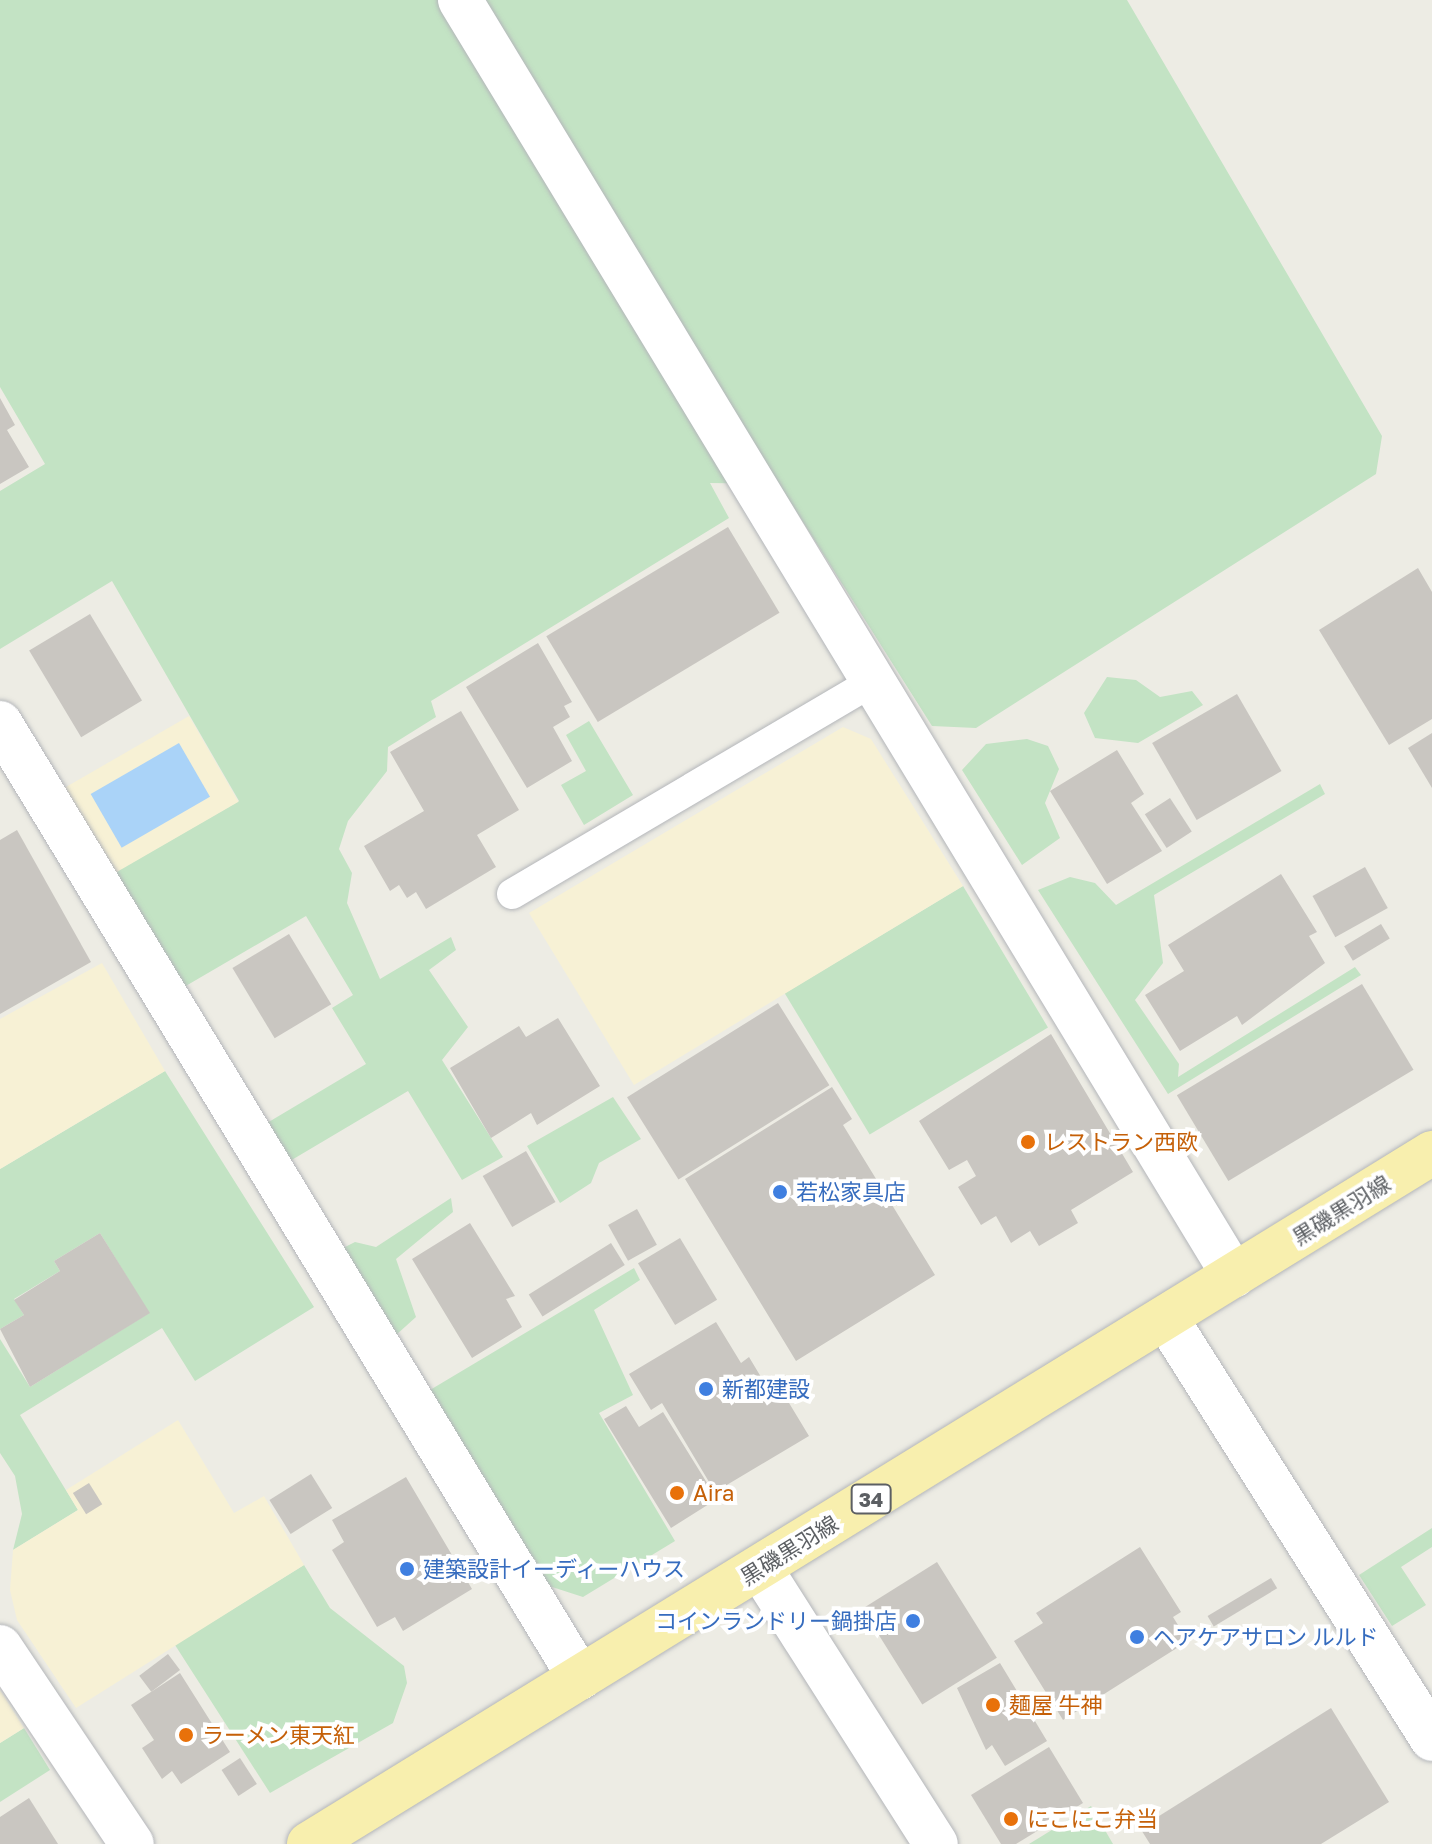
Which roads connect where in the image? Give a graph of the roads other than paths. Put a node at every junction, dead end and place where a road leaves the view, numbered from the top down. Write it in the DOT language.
graph roads {
  1 [pos="460,0"];
  2 [pos="873,681"];
  3 [pos="0,723"];
  4 [pos="512,894"];
  5 [pos="1432,1153"];
  6 [pos="1234,1276"];
  7 [pos="1166,1318"];
  8 [pos="760,1568"];
  9 [pos="0,1647"];
  10 [pos="580,1678"];
  11 [pos="1432,1739"];
  12 [pos="132,1844"];
  13 [pos="309,1844"];
  14 [pos="936,1844"];
  1 -- 2 [label="street"];
  2 -- 4 [label="lane"];
  2 -- 6 [label="street"];
  3 -- 10 [label="street"];
  5 -- 6 [label="main road, 黒磯黒羽線 / 34"];
  6 -- 7 [label="main road, 黒磯黒羽線 / 34"];
  7 -- 8 [label="main road, 黒磯黒羽線 / 34"];
  7 -- 11 [label="street"];
  8 -- 10 [label="main road, 黒磯黒羽線 / 34"];
  8 -- 14 [label="street"];
  9 -- 12 [label="street"];
  10 -- 13 [label="main road, 黒磯黒羽線 / 34"];
}
